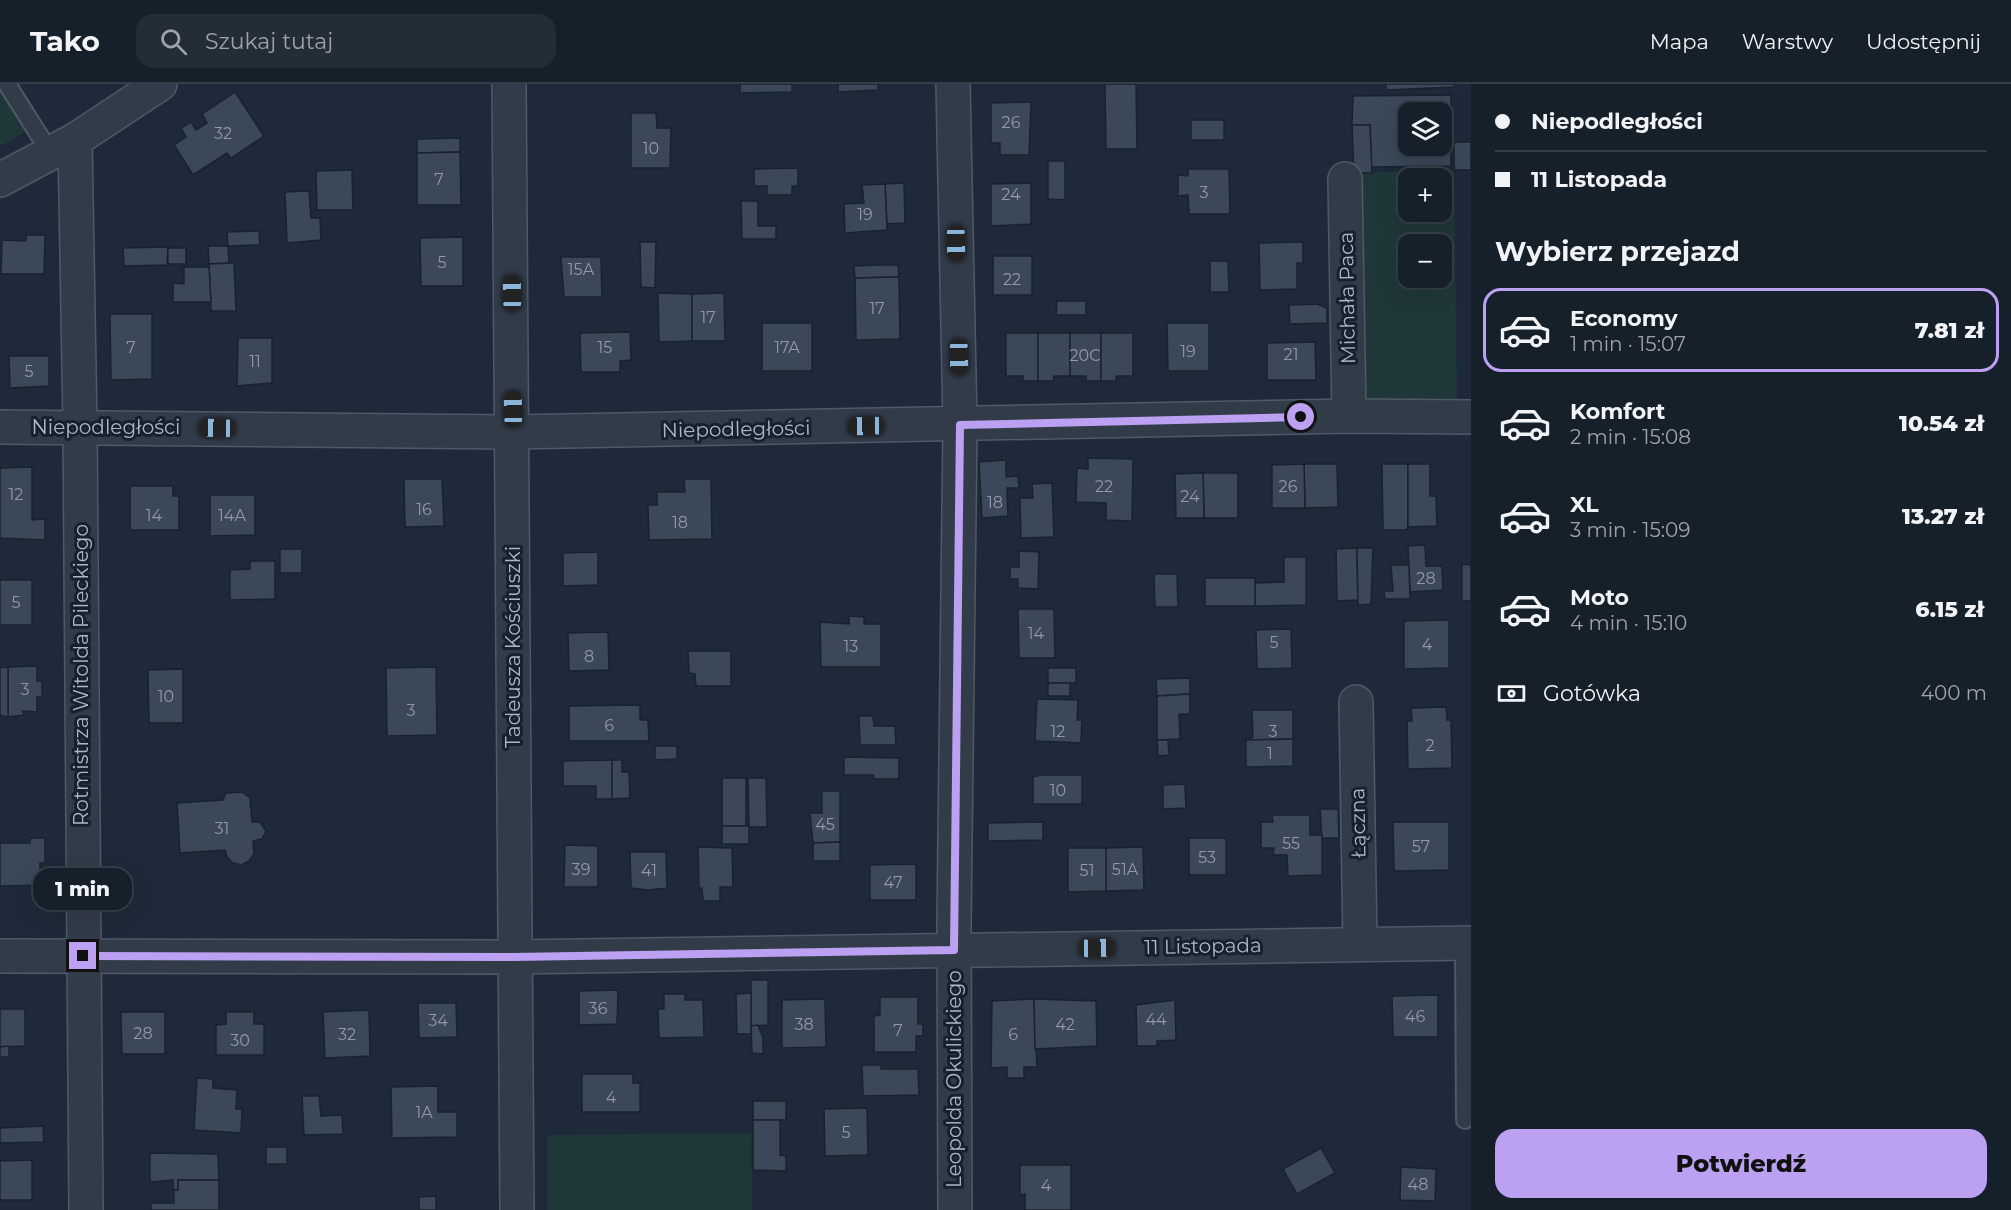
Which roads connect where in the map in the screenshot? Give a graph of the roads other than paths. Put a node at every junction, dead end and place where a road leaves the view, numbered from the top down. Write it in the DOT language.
graph roads {
  1 [pos="7,84"];
  2 [pos="160,84"];
  3 [pos="509,84"];
  4 [pos="953,84"];
  5 [pos="63,147"];
  6 [pos="1345,179"];
  7 [pos="0,180"];
  8 [pos="1349,416"];
  9 [pos="1471,417"];
  10 [pos="960,425"];
  11 [pos="80,426"];
  12 [pos="0,427"];
  13 [pos="513,432"];
  14 [pos="1356,702"];
  15 [pos="1467,943"];
  16 [pos="1360,944"];
  17 [pos="954,950"];
  18 [pos="0,956"];
  19 [pos="83,956"];
  20 [pos="513,957"];
  21 [pos="1465,1120"];
  22 [pos="86,1210"];
  23 [pos="517,1210"];
  24 [pos="955,1210"];
  1 -- 5 [label="lane"];
  2 -- 5 [label="street"];
  3 -- 13 [label="street, Tadeusza Kościuszki"];
  4 -- 10 [label="street, Leopolda Okulickiego"];
  5 -- 7 [label="street"];
  5 -- 11 [label="street, Rotmistrza Witolda Pileckiego"];
  6 -- 8 [label="street, Michała Paca"];
  8 -- 9 [label="street, Niepodległości"];
  8 -- 10 [label="street, Niepodległości"];
  10 -- 13 [label="street, Niepodległości"];
  10 -- 17 [label="street, Leopolda Okulickiego"];
  11 -- 12 [label="street, Niepodległości"];
  11 -- 13 [label="street, Niepodległości"];
  11 -- 19 [label="street, Rotmistrza Witolda Pileckiego"];
  13 -- 20 [label="street, Tadeusza Kościuszki"];
  14 -- 16 [label="street, Łączna"];
  15 -- 16 [label="street, 11 Listopada"];
  15 -- 21 [label="lane"];
  16 -- 17 [label="street, 11 Listopada"];
  17 -- 20 [label="street, 11 Listopada"];
  17 -- 24 [label="street, Leopolda Okulickiego"];
  18 -- 19 [label="street, 11 Listopada"];
  19 -- 20 [label="street, 11 Listopada"];
  19 -- 22 [label="street, Rotmistrza Witolda Pileckiego"];
  20 -- 23 [label="street, Tadeusza Kościuszki"];
}
